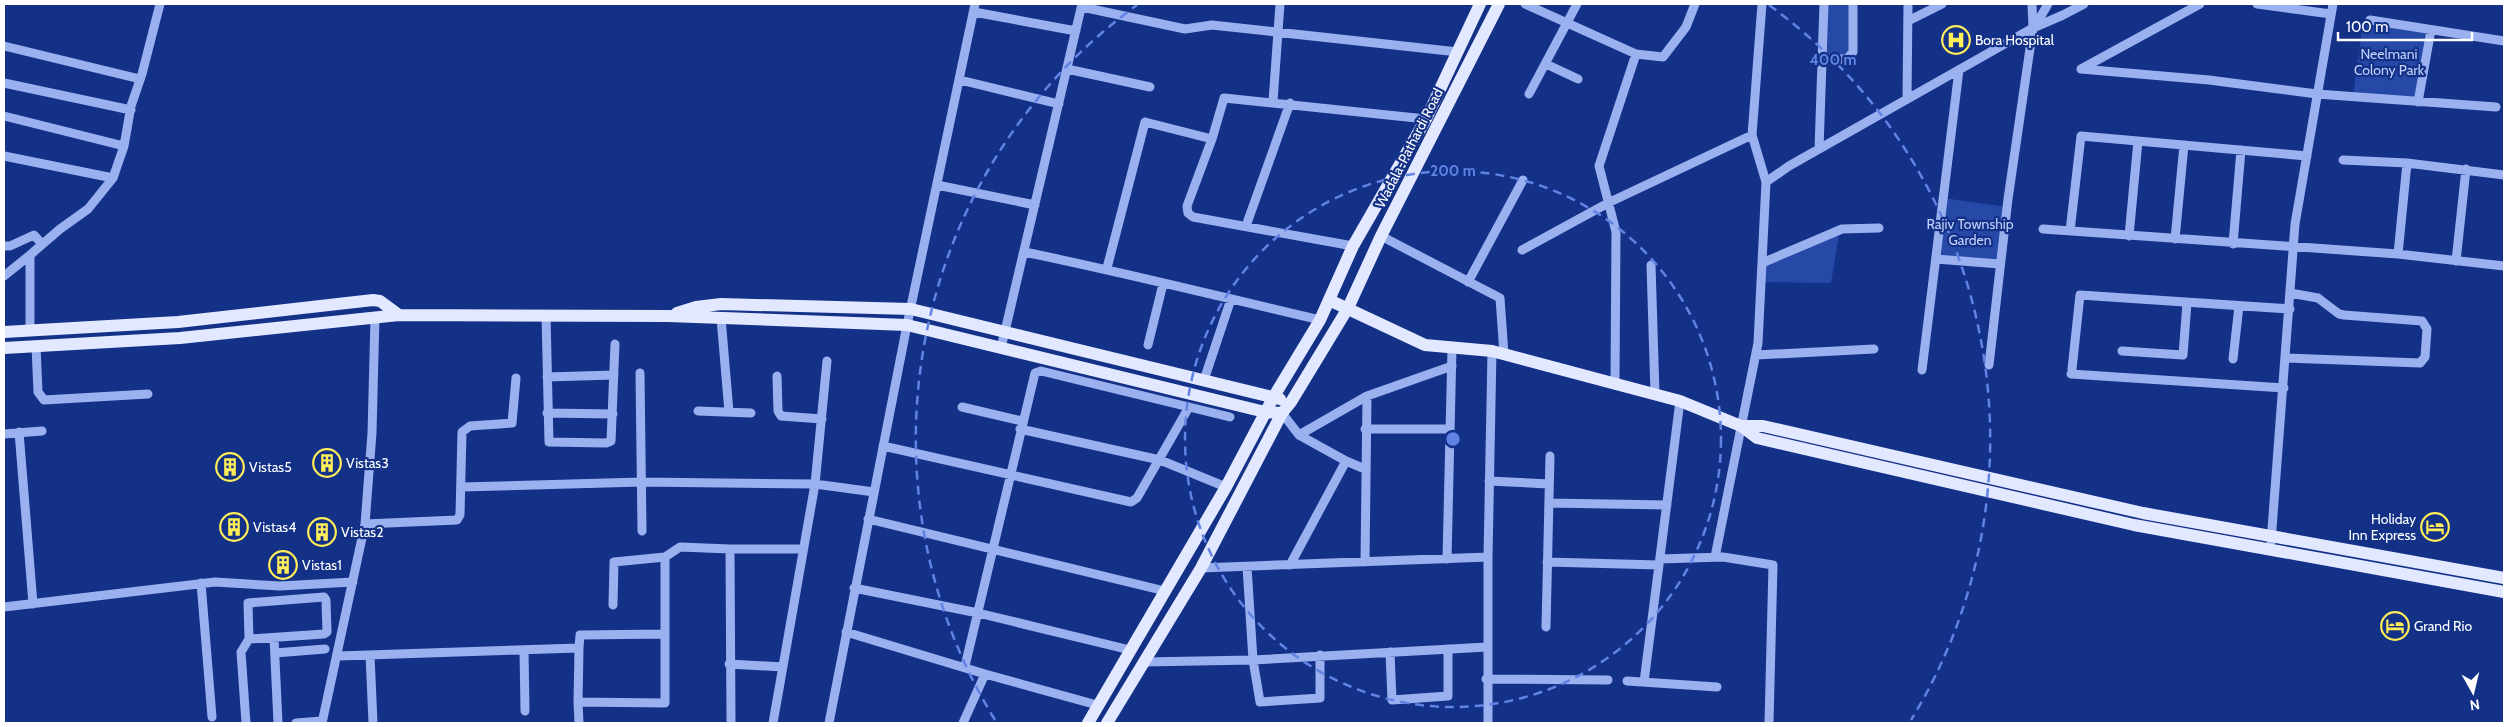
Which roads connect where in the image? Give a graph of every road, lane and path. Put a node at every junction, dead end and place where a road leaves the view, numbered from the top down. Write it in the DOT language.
graph roads {
  1 [pos="160,4"];
  2 [pos="1280,4"];
  3 [pos="1480,4"];
  4 [pos="1499,4"];
  5 [pos="1525,4"];
  6 [pos="1577,4"];
  7 [pos="1695,4"];
  8 [pos="1762,4"];
  9 [pos="1824,4"];
  10 [pos="1853,4"];
  11 [pos="1908,4"];
  12 [pos="1942,4"];
  13 [pos="2032,4"];
  14 [pos="2048,4"];
  15 [pos="2084,4"];
  16 [pos="2200,4"];
  17 [pos="2258,4"];
  18 [pos="2333,4"];
  19 [pos="1082,5"];
  20 [pos="974,8"];
  21 [pos="2331,14"];
  22 [pos="2370,20"];
  23 [pos="1908,21"];
  24 [pos="1568,23"];
  25 [pos="2034,28"];
  26 [pos="2431,30"];
  27 [pos="1076,31"];
  28 [pos="1276,33"];
  29 [pos="2504,41"];
  30 [pos="4,46"];
  31 [pos="1458,52"];
  32 [pos="1636,54"];
  33 [pos="1822,59"];
  34 [pos="1546,64"];
  35 [pos="1067,69"];
  36 [pos="1959,70"];
  37 [pos="140,79"];
  38 [pos="1578,79"];
  39 [pos="960,80"];
  40 [pos="4,83"];
  41 [pos="1150,86"];
  42 [pos="1529,94"];
  43 [pos="2317,94"];
  44 [pos="1907,99"];
  45 [pos="1273,101"];
  46 [pos="2418,102"];
  47 [pos="1290,103"];
  48 [pos="1058,104"];
  49 [pos="2496,107"];
  50 [pos="131,110"];
  51 [pos="4,116"];
  52 [pos="1426,119"];
  53 [pos="1752,135"];
  54 [pos="1212,139"];
  55 [pos="2138,141"];
  56 [pos="2184,145"];
  57 [pos="124,146"];
  58 [pos="1819,149"];
  59 [pos="2241,150"];
  60 [pos="4,156"];
  61 [pos="2307,156"];
  62 [pos="2343,160"];
  63 [pos="2407,163"];
  64 [pos="2466,168"];
  65 [pos="2504,175"];
  66 [pos="113,178"];
  67 [pos="1523,180"];
  68 [pos="1766,182"];
  69 [pos="937,185"];
  70 [pos="1610,202"];
  71 [pos="1034,205"];
  72 [pos="1246,226"];
  73 [pos="1879,228"];
  74 [pos="2043,229"];
  75 [pos="2070,231"];
  76 [pos="1381,236"];
  77 [pos="2129,236"];
  78 [pos="2175,239"];
  79 [pos="42,244"];
  80 [pos="2232,244"];
  81 [pos="4,246"];
  82 [pos="1353,246"];
  83 [pos="2293,248"];
  84 [pos="1522,250"];
  85 [pos="1024,252"];
  86 [pos="2398,254"];
  87 [pos="30,256"];
  88 [pos="1936,258"];
  89 [pos="2456,261"];
  90 [pos="1762,262"];
  91 [pos="2000,264"];
  92 [pos="1651,265"];
  93 [pos="2504,266"];
  94 [pos="1107,268"];
  95 [pos="4,276"];
  96 [pos="1468,282"];
  97 [pos="1163,284"];
  98 [pos="2290,294"];
  99 [pos="1231,299"];
  100 [pos="1329,300"];
  101 [pos="2188,302"];
  102 [pos="2239,306"];
  103 [pos="1348,308"];
  104 [pos="910,309"];
  105 [pos="2290,309"];
  106 [pos="399,315"];
  107 [pos="546,315"];
  108 [pos="668,316"];
  109 [pos="375,317"];
  110 [pos="722,318"];
  111 [pos="1320,320"];
  112 [pos="907,325"];
  113 [pos="30,331"];
  114 [pos="4,332"];
  115 [pos="1004,332"];
  116 [pos="615,344"];
  117 [pos="1148,345"];
  118 [pos="36,346"];
  119 [pos="4,348"];
  120 [pos="1001,348"];
  121 [pos="1452,348"];
  122 [pos="1874,349"];
  123 [pos="2122,351"];
  124 [pos="1498,352"];
  125 [pos="1756,355"];
  126 [pos="2286,358"];
  127 [pos="2232,359"];
  128 [pos="827,361"];
  129 [pos="1989,365"];
  130 [pos="1452,366"];
  131 [pos="1922,370"];
  132 [pos="640,373"];
  133 [pos="614,375"];
  134 [pos="778,376"];
  135 [pos="546,377"];
  136 [pos="516,378"];
  137 [pos="1204,380"];
  138 [pos="1615,383"];
  139 [pos="2284,388"];
  140 [pos="148,394"];
  141 [pos="1655,394"];
  142 [pos="1367,396"];
  143 [pos="1273,398"];
  144 [pos="1680,401"];
  145 [pos="1291,402"];
  146 [pos="1189,407"];
  147 [pos="962,408"];
  148 [pos="698,411"];
  149 [pos="547,412"];
  150 [pos="728,412"];
  151 [pos="1265,412"];
  152 [pos="1282,412"];
  153 [pos="751,413"];
  154 [pos="613,414"];
  155 [pos="1230,417"];
  156 [pos="822,419"];
  157 [pos="1021,425"];
  158 [pos="1741,426"];
  159 [pos="1365,429"];
  160 [pos="1450,429"];
  161 [pos="42,431"];
  162 [pos="19,432"];
  163 [pos="4,434"];
  164 [pos="1299,435"];
  165 [pos="883,446"];
  166 [pos="1550,456"];
  167 [pos="1160,460"];
  168 [pos="1346,461"];
  169 [pos="1365,469"];
  170 [pos="1010,475"];
  171 [pos="1489,481"];
  172 [pos="641,482"];
  173 [pos="814,484"];
  174 [pos="1549,484"];
  175 [pos="461,487"];
  176 [pos="1226,487"];
  177 [pos="874,492"];
  178 [pos="1548,503"];
  179 [pos="1667,505"];
  180 [pos="868,519"];
  181 [pos="365,524"];
  182 [pos="642,531"];
  183 [pos="2272,535"];
  184 [pos="730,549"];
  185 [pos="992,549"];
  186 [pos="2270,549"];
  187 [pos="802,550"];
  188 [pos="665,557"];
  189 [pos="1488,557"];
  190 [pos="1714,557"];
  191 [pos="1447,559"];
  192 [pos="1365,562"];
  193 [pos="1547,562"];
  194 [pos="1659,562"];
  195 [pos="1290,565"];
  196 [pos="1247,567"];
  197 [pos="1201,568"];
  198 [pos="2504,578"];
  199 [pos="353,582"];
  200 [pos="201,583"];
  201 [pos="854,588"];
  202 [pos="1165,591"];
  203 [pos="2504,592"];
  204 [pos="33,604"];
  205 [pos="613,605"];
  206 [pos="4,607"];
  207 [pos="978,613"];
  208 [pos="1546,627"];
  209 [pos="846,632"];
  210 [pos="665,634"];
  211 [pos="274,638"];
  212 [pos="248,639"];
  213 [pos="1487,647"];
  214 [pos="579,648"];
  215 [pos="326,649"];
  216 [pos="1448,649"];
  217 [pos="524,650"];
  218 [pos="1130,650"];
  219 [pos="1390,652"];
  220 [pos="275,653"];
  221 [pos="370,655"];
  222 [pos="1320,655"];
  223 [pos="338,656"];
  224 [pos="1253,660"];
  225 [pos="1143,662"];
  226 [pos="729,664"];
  227 [pos="965,666"];
  228 [pos="783,667"];
  229 [pos="985,674"];
  230 [pos="1486,680"];
  231 [pos="1608,680"];
  232 [pos="1627,681"];
  233 [pos="1644,682"];
  234 [pos="1717,687"];
  235 [pos="578,702"];
  236 [pos="1097,704"];
  237 [pos="525,711"];
  238 [pos="212,716"];
  239 [pos="322,722"];
  240 [pos="246,723"];
  241 [pos="278,723"];
  242 [pos="296,723"];
  243 [pos="373,723"];
  244 [pos="578,723"];
  245 [pos="731,723"];
  246 [pos="773,723"];
  247 [pos="829,723"];
  248 [pos="963,723"];
  249 [pos="1088,723"];
  250 [pos="1107,723"];
  251 [pos="1488,723"];
  252 [pos="1769,723"];
  1 -- 37 [label="street"];
  2 -- 28 [label="street"];
  3 -- 31 [label="main road, Wadala-Pathardi Road"];
  4 -- 76 [label="main road, Wadala-Pathardi Road"];
  5 -- 24 [label="street"];
  6 -- 24 [label="street"];
  7 -- 32 [label="street"];
  8 -- 53 [label="street"];
  9 -- 33 [label="street"];
  10 -- 33 [label="street"];
  11 -- 23 [label="street"];
  12 -- 23 [label="street"];
  13 -- 25 [label="street"];
  14 -- 25 [label="street"];
  15 -- 25 [label="street"];
  16 -- 43 [label="street"];
  17 -- 21 [label="street"];
  18 -- 21 [label="street"];
  19 -- 27 [label="street"];
  19 -- 28 [label="street"];
  20 -- 27 [label="street"];
  20 -- 39 [label="street"];
  21 -- 43 [label="street"];
  22 -- 26 [label="street"];
  23 -- 44 [label="street"];
  24 -- 32 [label="street"];
  24 -- 34 [label="street"];
  25 -- 36 [label="street"];
  25 -- 91 [label="street"];
  26 -- 29 [label="street"];
  26 -- 46 [label="street"];
  27 -- 35 [label="street"];
  28 -- 31 [label="street"];
  28 -- 45 [label="street"];
  30 -- 37 [label="street"];
  31 -- 52 [label="main road, Wadala-Pathardi Road"];
  32 -- 70 [label="street"];
  33 -- 58 [label="street"];
  34 -- 38 [label="street"];
  34 -- 42 [label="street"];
  35 -- 41 [label="street"];
  35 -- 48 [label="street"];
  36 -- 44 [label="street"];
  36 -- 88 [label="street"];
  37 -- 50 [label="street"];
  39 -- 48 [label="street"];
  39 -- 69 [label="street"];
  40 -- 50 [label="street"];
  43 -- 46 [label="street"];
  43 -- 61 [label="street"];
  44 -- 58 [label="street"];
  45 -- 47 [label="street"];
  45 -- 54 [label="street"];
  46 -- 49 [label="street"];
  47 -- 52 [label="street"];
  47 -- 72 [label="street"];
  48 -- 71 [label="street"];
  50 -- 57 [label="street"];
  51 -- 57 [label="street"];
  52 -- 82 [label="main road, Wadala-Pathardi Road"];
  53 -- 68 [label="street"];
  53 -- 70 [label="street"];
  54 -- 72 [label="street"];
  54 -- 94 [label="street"];
  55 -- 56 [label="street"];
  55 -- 75 [label="street"];
  55 -- 77 [label="street"];
  56 -- 59 [label="street"];
  56 -- 78 [label="street"];
  57 -- 66 [label="street"];
  58 -- 68 [label="street"];
  59 -- 61 [label="street"];
  59 -- 80 [label="street"];
  60 -- 66 [label="street"];
  61 -- 83 [label="street"];
  62 -- 63 [label="street"];
  63 -- 64 [label="street"];
  63 -- 86 [label="street"];
  64 -- 65 [label="street"];
  64 -- 89 [label="street"];
  66 -- 79 [label="street"];
  67 -- 96 [label="street"];
  68 -- 90 [label="street"];
  69 -- 71 [label="street"];
  69 -- 104 [label="street"];
  70 -- 84 [label="street"];
  70 -- 138 [label="street"];
  71 -- 85 [label="street"];
  72 -- 82 [label="street"];
  73 -- 90 [label="street"];
  74 -- 75 [label="street"];
  75 -- 77 [label="street"];
  76 -- 96 [label="street"];
  76 -- 103 [label="main road, Wadala-Pathardi Road"];
  77 -- 78 [label="street"];
  78 -- 80 [label="street"];
  79 -- 81 [label="street"];
  79 -- 87 [label="street"];
  80 -- 83 [label="street"];
  82 -- 100 [label="main road, Wadala-Pathardi Road"];
  83 -- 86 [label="street"];
  83 -- 98 [label="street"];
  85 -- 94 [label="street"];
  85 -- 115 [label="street"];
  86 -- 89 [label="street"];
  87 -- 95 [label="street"];
  87 -- 113 [label="street"];
  88 -- 91 [label="street"];
  88 -- 131 [label="street"];
  89 -- 93 [label="street"];
  90 -- 125 [label="street"];
  91 -- 129 [label="street"];
  92 -- 141 [label="street"];
  94 -- 97 [label="street"];
  96 -- 124 [label="street"];
  97 -- 99 [label="street"];
  97 -- 117 [label="street"];
  98 -- 105 [label="street"];
  98 -- 126 [label="street"];
  99 -- 111 [label="street"];
  99 -- 137 [label="street"];
  100 -- 103 [label="main road"];
  100 -- 111 [label="main road, Wadala-Pathardi Road"];
  101 -- 102 [label="street"];
  101 -- 123 [label="street"];
  101 -- 139 [label="street"];
  102 -- 105 [label="street"];
  102 -- 127 [label="street"];
  103 -- 121 [label="main road"];
  103 -- 145 [label="main road, Wadala-Pathardi Road"];
  104 -- 108 [label="main road"];
  104 -- 112 [label="street"];
  104 -- 115 [label="main road"];
  105 -- 126 [label="street"];
  106 -- 107 [label="main road"];
  106 -- 109 [label="main road"];
  106 -- 113 [label="main road"];
  107 -- 108 [label="main road"];
  107 -- 135 [label="street"];
  108 -- 110 [label="main road"];
  109 -- 118 [label="main road"];
  109 -- 181 [label="street"];
  110 -- 112 [label="main road"];
  110 -- 150 [label="street"];
  111 -- 143 [label="main road, Wadala-Pathardi Road"];
  112 -- 120 [label="main road"];
  112 -- 165 [label="street"];
  113 -- 114 [label="main road"];
  115 -- 120 [label="street"];
  115 -- 137 [label="main road"];
  116 -- 133 [label="street"];
  118 -- 119 [label="main road"];
  118 -- 140 [label="street"];
  120 -- 151 [label="main road"];
  121 -- 124 [label="main road"];
  121 -- 130 [label="street"];
  122 -- 125 [label="street"];
  124 -- 138 [label="main road"];
  124 -- 171 [label="street"];
  125 -- 158 [label="street"];
  126 -- 139 [label="street"];
  128 -- 156 [label="street"];
  130 -- 142 [label="street"];
  130 -- 160 [label="street"];
  132 -- 172 [label="street"];
  133 -- 135 [label="street"];
  133 -- 154 [label="street"];
  134 -- 156 [label="street"];
  135 -- 149 [label="street"];
  136 -- 175 [label="street"];
  137 -- 143 [label="main road"];
  138 -- 141 [label="main road"];
  139 -- 183 [label="street"];
  141 -- 144 [label="main road"];
  142 -- 159 [label="street"];
  142 -- 164 [label="street"];
  143 -- 145 [label="main road"];
  143 -- 151 [label="main road, Wadala-Pathardi Road"];
  144 -- 158 [label="main road"];
  144 -- 179 [label="street"];
  145 -- 152 [label="main road, Wadala-Pathardi Road"];
  146 -- 155 [label="street"];
  146 -- 157 [label="street"];
  146 -- 167 [label="street"];
  147 -- 157 [label="street"];
  148 -- 150 [label="street"];
  149 -- 154 [label="street"];
  149 -- 154 [label="street"];
  150 -- 153 [label="street"];
  151 -- 152 [label="main road"];
  151 -- 176 [label="main road, Wadala-Pathardi Road"];
  152 -- 164 [label="street"];
  152 -- 197 [label="main road, Wadala-Pathardi Road"];
  156 -- 173 [label="street"];
  157 -- 167 [label="street"];
  157 -- 170 [label="street"];
  158 -- 183 [label="main road"];
  158 -- 186 [label="main road"];
  158 -- 190 [label="street"];
  159 -- 160 [label="street"];
  159 -- 169 [label="street"];
  160 -- 191 [label="street"];
  161 -- 162 [label="street"];
  162 -- 163 [label="street"];
  162 -- 204 [label="street"];
  164 -- 168 [label="street"];
  165 -- 170 [label="street"];
  165 -- 177 [label="street"];
  166 -- 174 [label="street"];
  167 -- 170 [label="street"];
  167 -- 176 [label="street"];
  168 -- 169 [label="street"];
  168 -- 195 [label="street"];
  169 -- 192 [label="street"];
  170 -- 185 [label="street"];
  171 -- 174 [label="street"];
  171 -- 189 [label="street"];
  172 -- 173 [label="street"];
  172 -- 175 [label="street"];
  172 -- 182 [label="street"];
  173 -- 177 [label="street"];
  173 -- 187 [label="street"];
  174 -- 178 [label="street"];
  175 -- 181 [label="street"];
  176 -- 202 [label="main road, Wadala-Pathardi Road"];
  177 -- 180 [label="street"];
  178 -- 179 [label="street"];
  178 -- 193 [label="street"];
  179 -- 194 [label="street"];
  180 -- 185 [label="street"];
  180 -- 201 [label="street"];
  181 -- 199 [label="street"];
  183 -- 186 [label="street"];
  183 -- 198 [label="main road"];
  184 -- 187 [label="street"];
  184 -- 188 [label="street"];
  184 -- 226 [label="street"];
  185 -- 202 [label="street"];
  185 -- 207 [label="street"];
  186 -- 203 [label="main road"];
  187 -- 228 [label="street"];
  188 -- 205 [label="street"];
  188 -- 210 [label="street"];
  189 -- 191 [label="street"];
  189 -- 213 [label="street"];
  190 -- 194 [label="street"];
  190 -- 252 [label="street"];
  191 -- 192 [label="street"];
  192 -- 195 [label="street"];
  193 -- 194 [label="street"];
  193 -- 208 [label="street"];
  194 -- 233 [label="street"];
  195 -- 196 [label="street"];
  196 -- 197 [label="street"];
  196 -- 224 [label="street"];
  197 -- 225 [label="main road, Wadala-Pathardi Road"];
  199 -- 200 [label="street"];
  199 -- 223 [label="street"];
  200 -- 204 [label="street"];
  200 -- 238 [label="street"];
  201 -- 207 [label="street"];
  201 -- 209 [label="street"];
  202 -- 218 [label="main road, Wadala-Pathardi Road"];
  204 -- 206 [label="street"];
  207 -- 218 [label="street"];
  207 -- 227 [label="street"];
  209 -- 227 [label="street"];
  209 -- 247 [label="street"];
  210 -- 214 [label="street"];
  210 -- 235 [label="street"];
  211 -- 212 [label="street"];
  211 -- 212 [label="street"];
  211 -- 220 [label="street"];
  212 -- 240 [label="street"];
  213 -- 216 [label="street"];
  213 -- 230 [label="street"];
  214 -- 217 [label="street"];
  214 -- 235 [label="street"];
  215 -- 220 [label="street"];
  216 -- 219 [label="street"];
  216 -- 219 [label="street"];
  217 -- 221 [label="street"];
  217 -- 237 [label="street"];
  218 -- 236 [label="main road, Wadala-Pathardi Road"];
  219 -- 222 [label="street"];
  220 -- 241 [label="street"];
  221 -- 223 [label="street"];
  221 -- 243 [label="street"];
  222 -- 224 [label="street"];
  222 -- 224 [label="street"];
  223 -- 239 [label="street"];
  224 -- 225 [label="street"];
  225 -- 250 [label="main road, Wadala-Pathardi Road"];
  226 -- 228 [label="street"];
  226 -- 245 [label="street"];
  227 -- 229 [label="street"];
  228 -- 246 [label="street"];
  229 -- 236 [label="street"];
  229 -- 248 [label="street"];
  230 -- 231 [label="street"];
  230 -- 251 [label="street"];
  232 -- 233 [label="street"];
  233 -- 234 [label="street"];
  235 -- 244 [label="street"];
  236 -- 249 [label="main road, Wadala-Pathardi Road"];
  239 -- 242 [label="street"];
}
